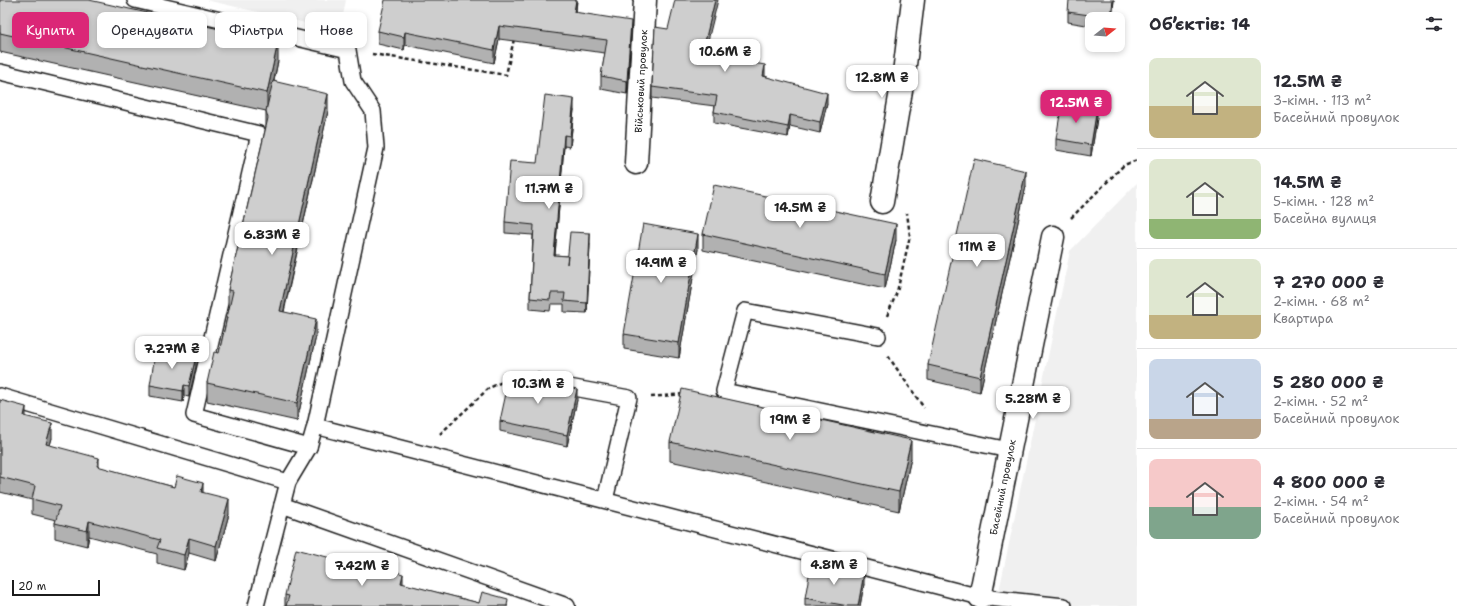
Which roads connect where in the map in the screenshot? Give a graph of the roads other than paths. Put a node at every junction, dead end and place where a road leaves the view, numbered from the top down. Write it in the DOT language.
graph roads {
  1 [pos="136,0"];
  2 [pos="645,0"];
  3 [pos="913,0"];
  4 [pos="0,72"];
  5 [pos="636,163"];
  6 [pos="882,202"];
  7 [pos="1053,237"];
  8 [pos="878,336"];
  9 [pos="513,377"];
  10 [pos="0,396"];
  11 [pos="315,426"];
  12 [pos="309,447"];
  13 [pos="1009,450"];
  14 [pos="288,482"];
  15 [pos="605,500"];
  16 [pos="282,505"];
  17 [pos="979,601"];
  18 [pos="256,606"];
  19 [pos="567,606"];
  20 [pos="1064,606"];
  1 -- 11 [label="lane"];
  2 -- 5 [label="street, Військовий провулок"];
  3 -- 6 [label="street"];
  4 -- 12 [label="lane"];
  7 -- 13 [label="street, Басейний провулок"];
  8 -- 13 [label="lane"];
  9 -- 15 [label="lane"];
  10 -- 14 [label="lane"];
  11 -- 12 [label="lane"];
  11 -- 15 [label="lane"];
  12 -- 14 [label="lane"];
  13 -- 17 [label="street, Басейний провулок"];
  14 -- 16 [label="lane"];
  15 -- 17 [label="lane"];
  16 -- 18 [label="lane"];
  16 -- 19 [label="lane"];
  17 -- 20 [label="lane"];
}
